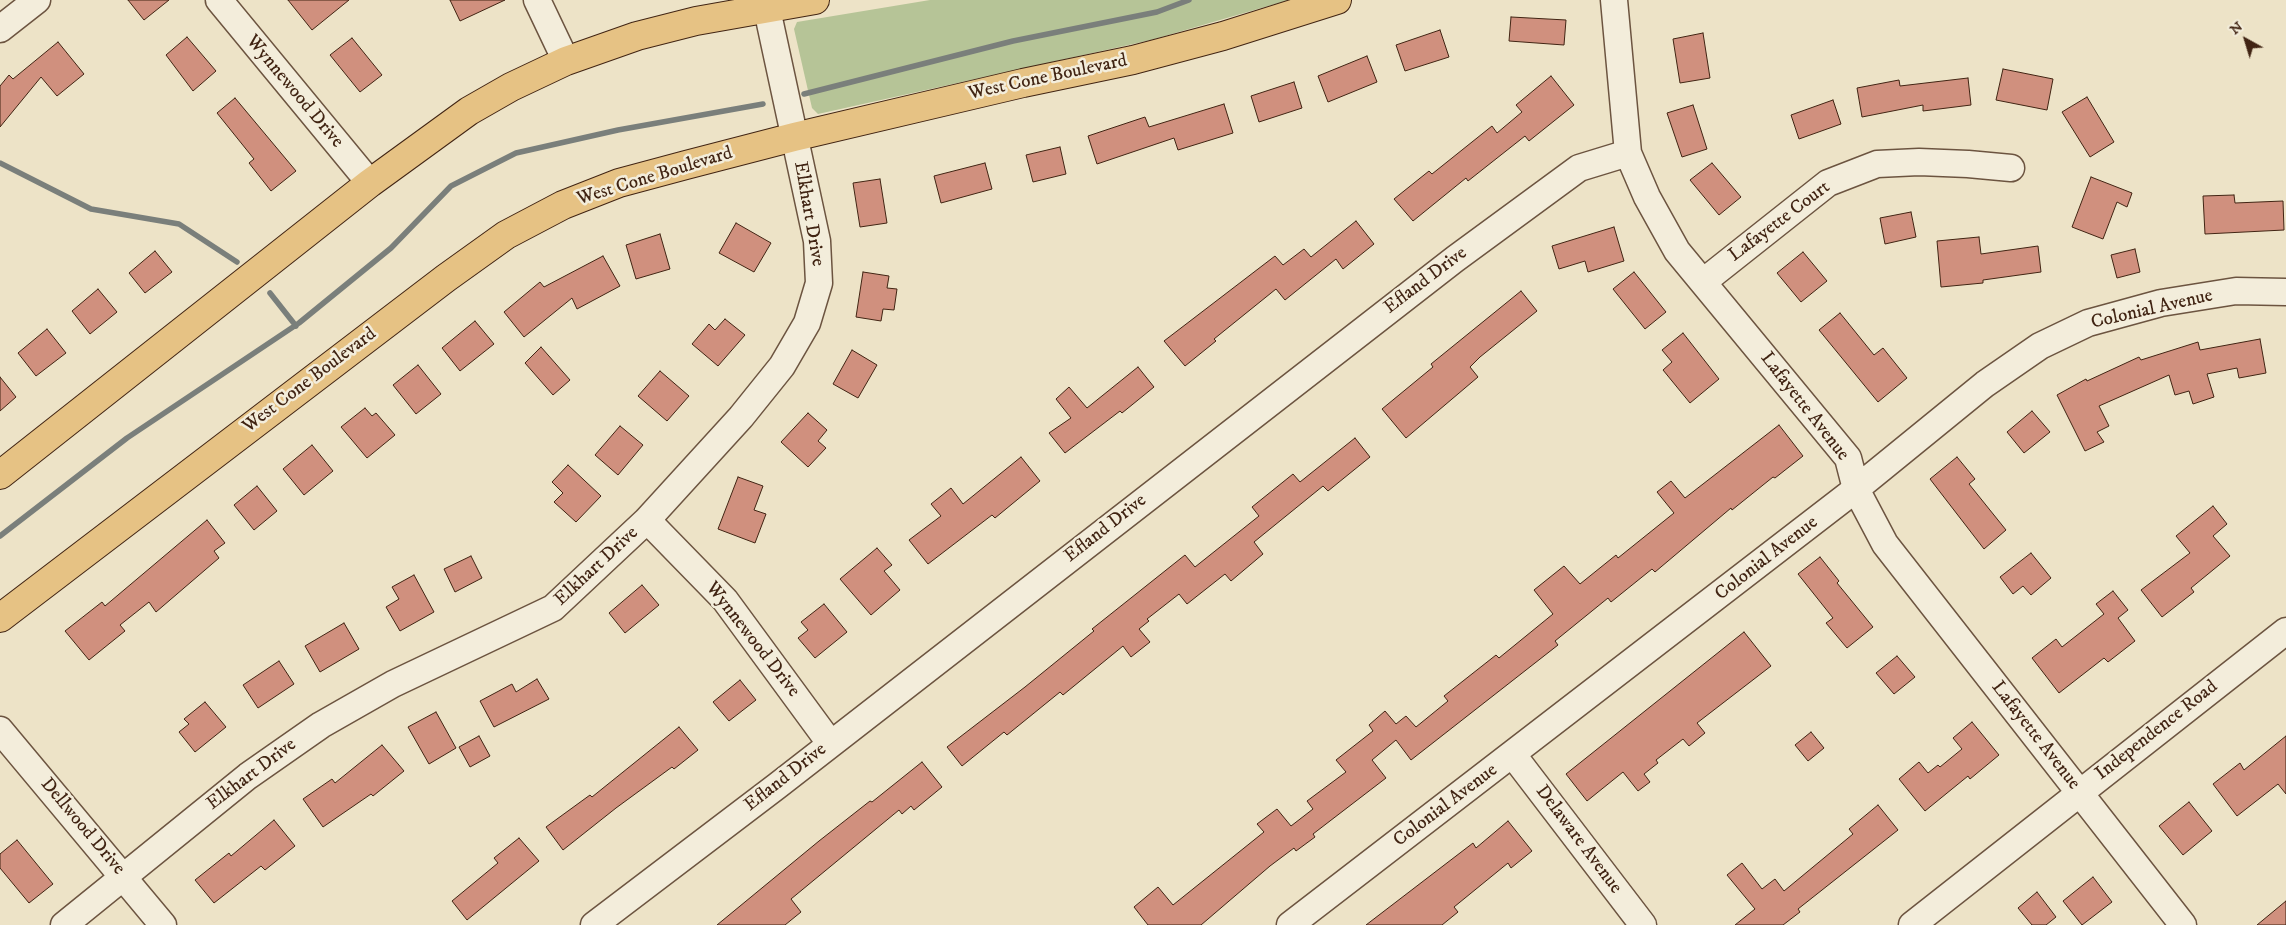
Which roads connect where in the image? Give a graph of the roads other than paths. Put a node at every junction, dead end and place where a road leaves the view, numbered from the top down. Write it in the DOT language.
graph roads {
  1 [pos="37,0"];
  2 [pos="219,0"];
  3 [pos="538,0"];
  4 [pos="815,0"];
  5 [pos="1337,0"];
  6 [pos="1614,0"];
  7 [pos="766,4"];
  8 [pos="0,29"];
  9 [pos="566,61"];
  10 [pos="794,137"];
  11 [pos="1628,153"];
  12 [pos="2011,168"];
  13 [pos="370,183"];
  14 [pos="1703,282"];
  15 [pos="2286,292"];
  16 [pos="0,475"];
  17 [pos="1856,489"];
  18 [pos="647,520"];
  19 [pos="0,618"];
  20 [pos="2286,631"];
  21 [pos="0,730"];
  22 [pos="830,743"];
  23 [pos="1513,755"];
  24 [pos="2079,792"];
  25 [pos="123,876"];
  26 [pos="64,925"];
  27 [pos="163,925"];
  28 [pos="594,925"];
  29 [pos="1290,925"];
  30 [pos="1643,925"];
  31 [pos="1912,925"];
  32 [pos="2183,925"];
  1 -- 8 [label="street"];
  2 -- 13 [label="street, Wynnewood Drive"];
  3 -- 9 [label="street"];
  4 -- 7 [label="main road"];
  5 -- 10 [label="main road, West Cone Boulevard"];
  6 -- 11 [label="street, Lafayette Avenue"];
  7 -- 9 [label="main road"];
  7 -- 10 [label="street, Elkhart Drive"];
  9 -- 13 [label="main road"];
  10 -- 18 [label="street, Elkhart Drive"];
  10 -- 19 [label="main road, West Cone Boulevard"];
  11 -- 14 [label="street, Lafayette Avenue"];
  11 -- 22 [label="street, Efland Drive"];
  12 -- 14 [label="street, Lafayette Court"];
  13 -- 16 [label="main road"];
  14 -- 17 [label="street, Lafayette Avenue"];
  15 -- 17 [label="street, Colonial Avenue"];
  17 -- 23 [label="street, Colonial Avenue"];
  17 -- 24 [label="street, Lafayette Avenue"];
  18 -- 22 [label="street, Wynnewood Drive"];
  18 -- 25 [label="street, Elkhart Drive"];
  20 -- 24 [label="street, Independence Road"];
  21 -- 25 [label="street, Dellwood Drive"];
  22 -- 28 [label="street, Efland Drive"];
  23 -- 29 [label="street, Colonial Avenue"];
  23 -- 30 [label="street, Delaware Avenue"];
  24 -- 31 [label="street, Independence Road"];
  24 -- 32 [label="street, Lafayette Avenue"];
  25 -- 26 [label="street, Elkhart Drive"];
  25 -- 27 [label="street, Dellwood Drive"];
}
